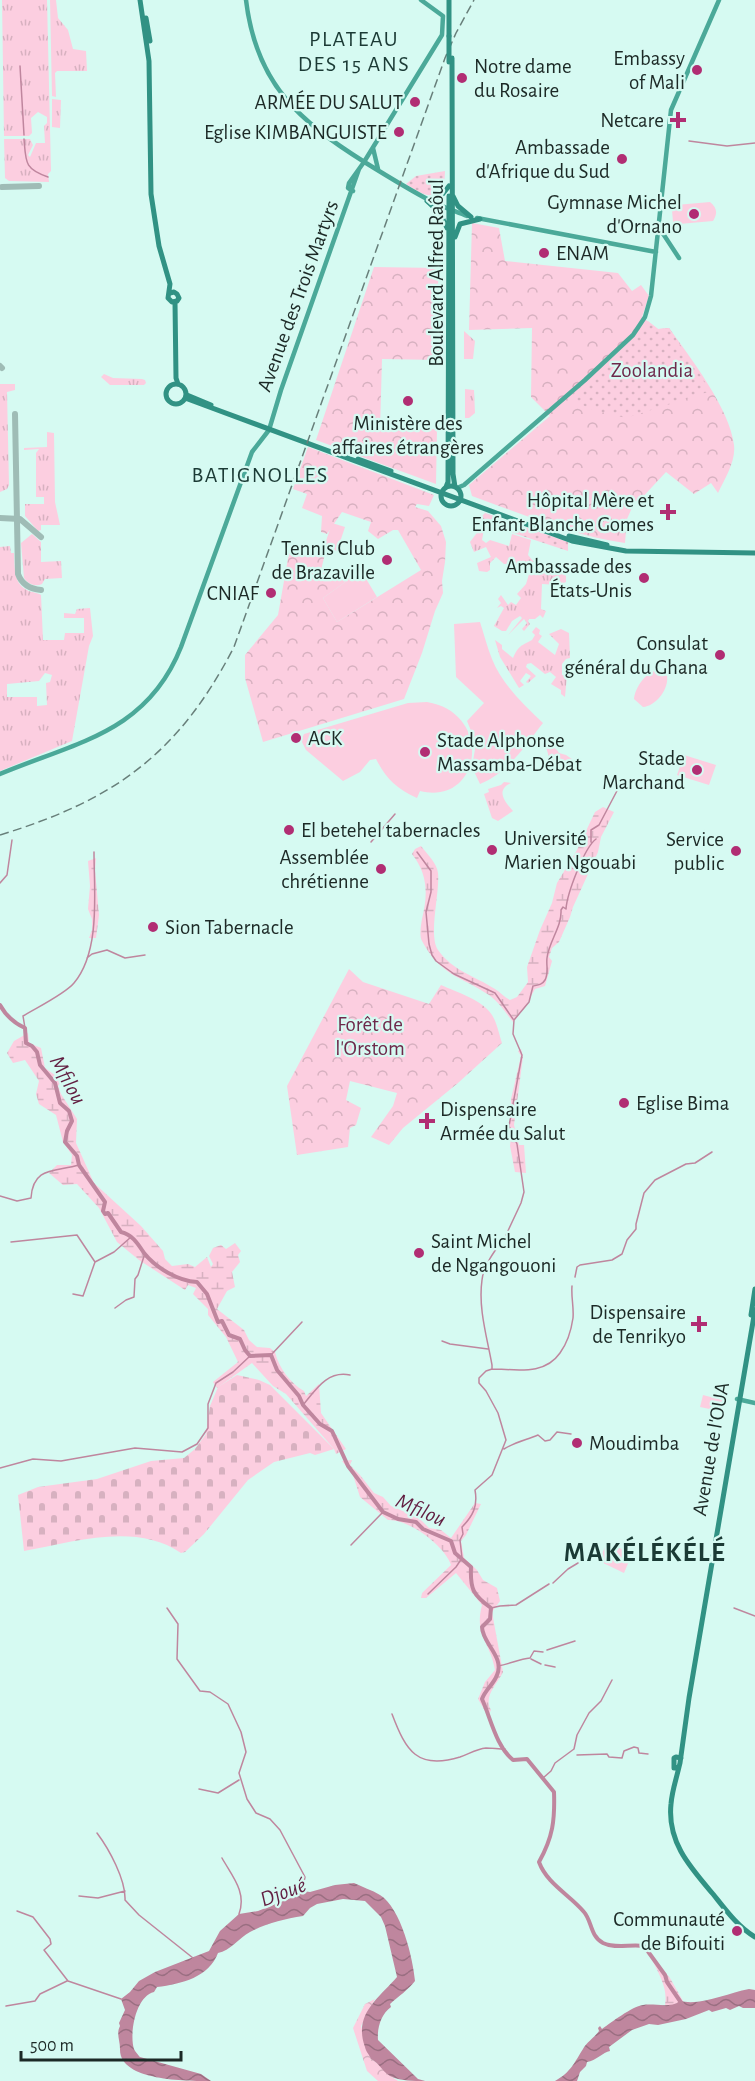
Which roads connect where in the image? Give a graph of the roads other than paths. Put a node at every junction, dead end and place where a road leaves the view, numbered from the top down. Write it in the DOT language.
graph roads {
  1 [pos="141,0"];
  2 [pos="246,0"];
  3 [pos="421,0"];
  4 [pos="450,0"];
  5 [pos="719,0"];
  6 [pos="450,60"];
  7 [pos="373,148"];
  8 [pos="364,162"];
  9 [pos="378,171"];
  10 [pos="449,186"];
  11 [pos="452,194"];
  12 [pos="428,200"];
  13 [pos="450,211"];
  14 [pos="469,217"];
  15 [pos="480,219"];
  16 [pos="658,226"];
  17 [pos="448,235"];
  18 [pos="452,248"];
  19 [pos="654,252"];
  20 [pos="680,258"];
  21 [pos="176,384"];
  22 [pos="186,397"];
  23 [pos="268,431"];
  24 [pos="444,491"];
  25 [pos="460,492"];
  26 [pos="755,551"];
  27 [pos="0,774"];
  28 [pos="755,1289"];
  29 [pos="755,1310"];
  30 [pos="738,1399"];
  31 [pos="755,1403"];
  32 [pos="755,1937"];
  1 -- 21 [label="main road"];
  2 -- 8 [label="main road"];
  3 -- 7 [label="main road, Avenue des Trois Martyrs"];
  4 -- 6 [label="main road, bridge"];
  5 -- 16 [label="main road"];
  6 -- 10 [label="main road"];
  6 -- 11 [label="main road, Boulevard Alfred Raôul"];
  7 -- 8 [label="main road, Avenue des Trois Martyrs"];
  7 -- 9 [label="main road"];
  8 -- 9 [label="main road"];
  8 -- 23 [label="main road, Avenue des Trois Martyrs"];
  9 -- 12 [label="main road"];
  10 -- 12 [label="main road"];
  10 -- 13 [label="main road"];
  11 -- 13 [label="main road, Boulevard Alfred Raôul"];
  11 -- 14 [label="main road"];
  12 -- 13 [label="main road"];
  12 -- 17 [label="main road"];
  13 -- 14 [label="main road"];
  13 -- 17 [label="main road, Boulevard Alfred Raôul"];
  13 -- 18 [label="main road, Boulevard Alfred Raôul"];
  14 -- 15 [label="main road"];
  15 -- 18 [label="main road"];
  15 -- 19 [label="main road"];
  16 -- 19 [label="main road"];
  16 -- 20 [label="main road"];
  17 -- 24 [label="main road, Boulevard Alfred Raôul"];
  18 -- 25 [label="main road, Boulevard Alfred Raôul"];
  19 -- 25 [label="main road"];
  21 -- 22 [label="main road"];
  21 -- 22 [label="main road"];
  22 -- 23 [label="main road"];
  23 -- 24 [label="main road"];
  23 -- 27 [label="main road, Avenue des Trois Martyrs"];
  24 -- 25 [label="main road"];
  24 -- 25 [label="main road"];
  24 -- 25 [label="main road"];
  25 -- 26 [label="main road"];
  28 -- 30 [label="main road, Avenue de l'OUA"];
  29 -- 30 [label="main road, Avenue de l'OUA"];
  30 -- 31 [label="main road"];
  30 -- 32 [label="main road, Avenue de l'OUA"];
}
